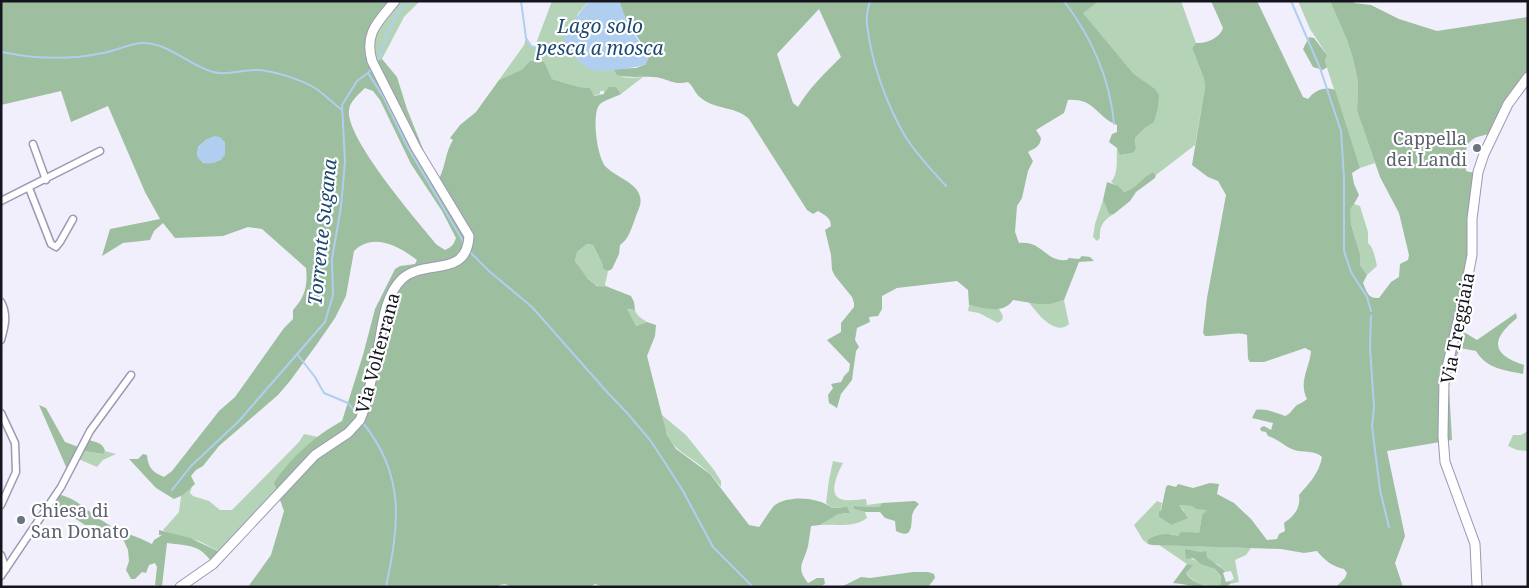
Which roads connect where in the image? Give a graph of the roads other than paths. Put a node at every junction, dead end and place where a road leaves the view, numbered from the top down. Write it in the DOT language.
graph roads {
  1 [pos="395,1"];
  2 [pos="1528,77"];
  3 [pos="33,144"];
  4 [pos="100,151"];
  5 [pos="46,180"];
  6 [pos="29,188"];
  7 [pos="1,201"];
  8 [pos="73,219"];
  9 [pos="1,302"];
  10 [pos="1,340"];
  11 [pos="131,375"];
  12 [pos="1,413"];
  13 [pos="1,505"];
  14 [pos="1,555"];
  15 [pos="6,569"];
  16 [pos="1,576"];
  17 [pos="180,587"];
  18 [pos="1478,587"];
  1 -- 17 [label="main road, Via Volterrana"];
  2 -- 18 [label="main road, Via Treggiaia"];
  3 -- 5 [label="street"];
  4 -- 5 [label="street"];
  5 -- 6 [label="street"];
  6 -- 7 [label="street"];
  6 -- 8 [label="street"];
  9 -- 10 [label="street"];
  11 -- 15 [label="street"];
  12 -- 13 [label="street"];
  14 -- 15 [label="street"];
  15 -- 16 [label="street"];
}
